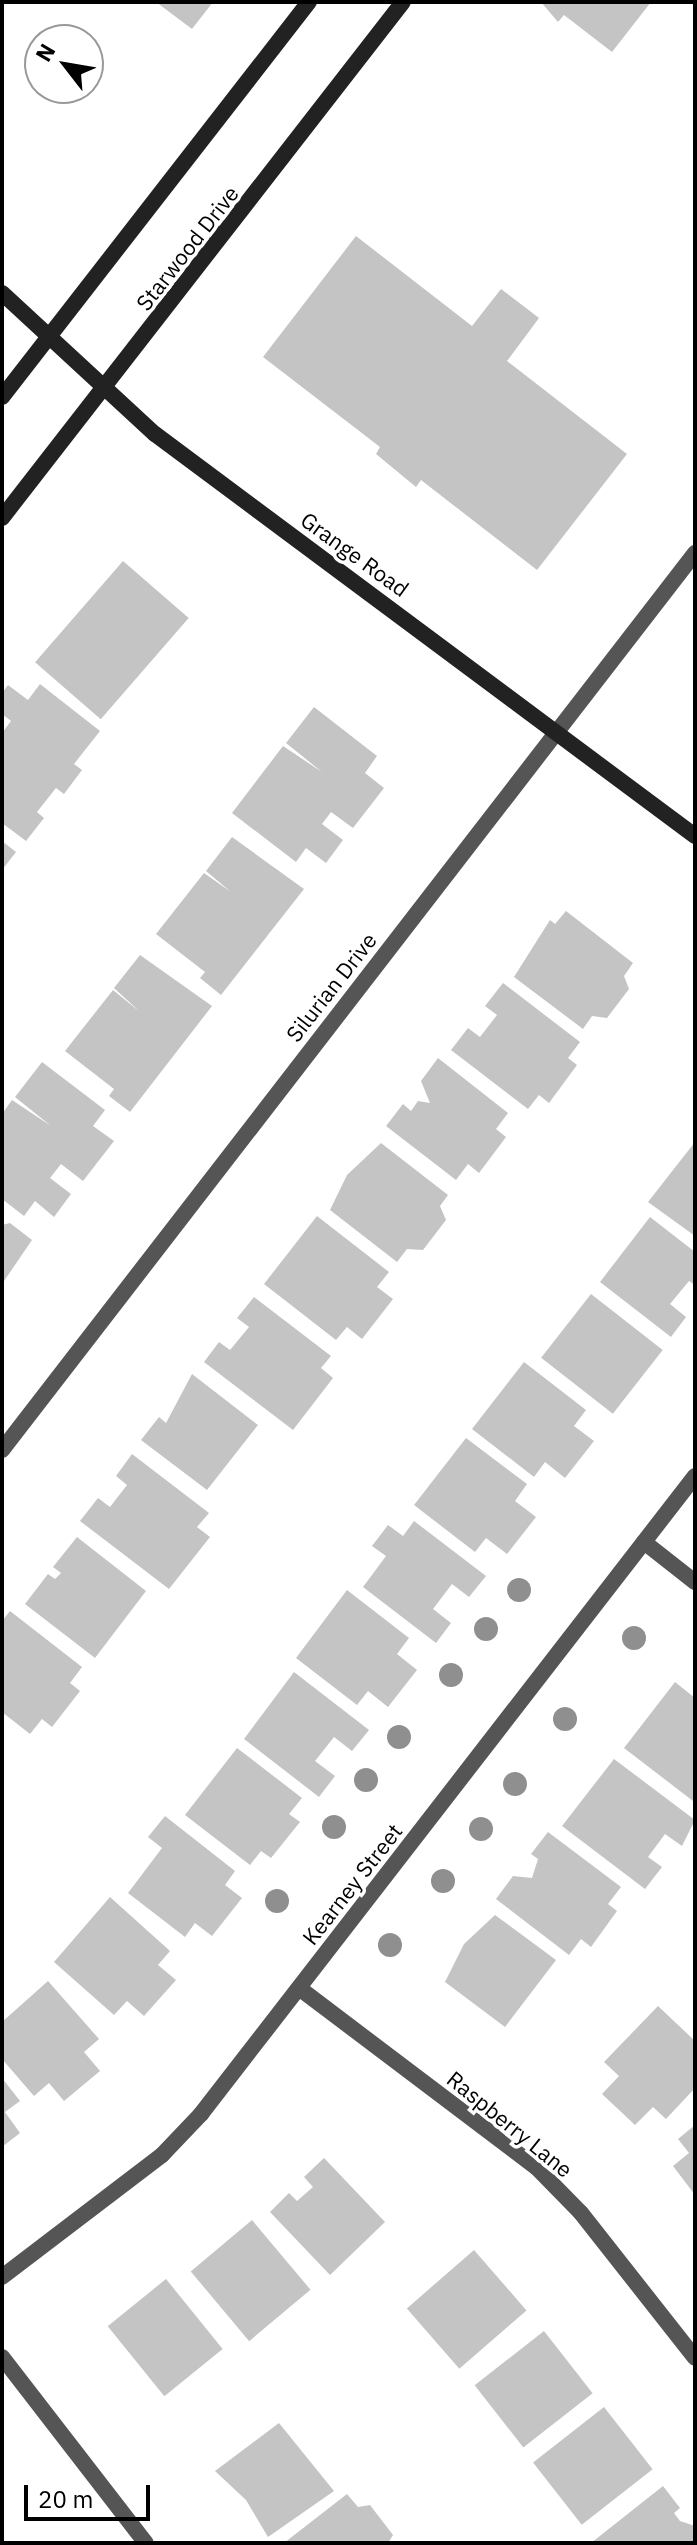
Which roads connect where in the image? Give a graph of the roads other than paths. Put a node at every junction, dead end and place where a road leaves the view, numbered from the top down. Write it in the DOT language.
graph roads {
  1 [pos="309,2"];
  2 [pos="403,2"];
  3 [pos="2,293"];
  4 [pos="48,336"];
  5 [pos="105,388"];
  6 [pos="2,397"];
  7 [pos="2,518"];
  8 [pos="695,553"];
  9 [pos="554,734"];
  10 [pos="695,836"];
  11 [pos="2,1450"];
  12 [pos="695,1476"];
  13 [pos="644,1542"];
  14 [pos="695,1582"];
  15 [pos="299,1988"];
  16 [pos="2,2277"];
  17 [pos="2,2357"];
  18 [pos="695,2358"];
  19 [pos="146,2543"];
  1 -- 4 [label="street"];
  2 -- 5 [label="street, Starwood Drive"];
  3 -- 4 [label="street, Grange Road"];
  4 -- 5 [label="street, Grange Road"];
  4 -- 6 [label="street"];
  5 -- 7 [label="street, Starwood Drive"];
  5 -- 9 [label="street, Grange Road"];
  8 -- 9 [label="street, Silurian Drive"];
  9 -- 10 [label="street, Grange Road"];
  9 -- 11 [label="street, Silurian Drive"];
  12 -- 13 [label="street, Kearney Street"];
  13 -- 14 [label="street"];
  13 -- 15 [label="street, Kearney Street"];
  15 -- 16 [label="street, Kearney Street"];
  15 -- 18 [label="street, Raspberry Lane"];
  17 -- 19 [label="street"];
}
